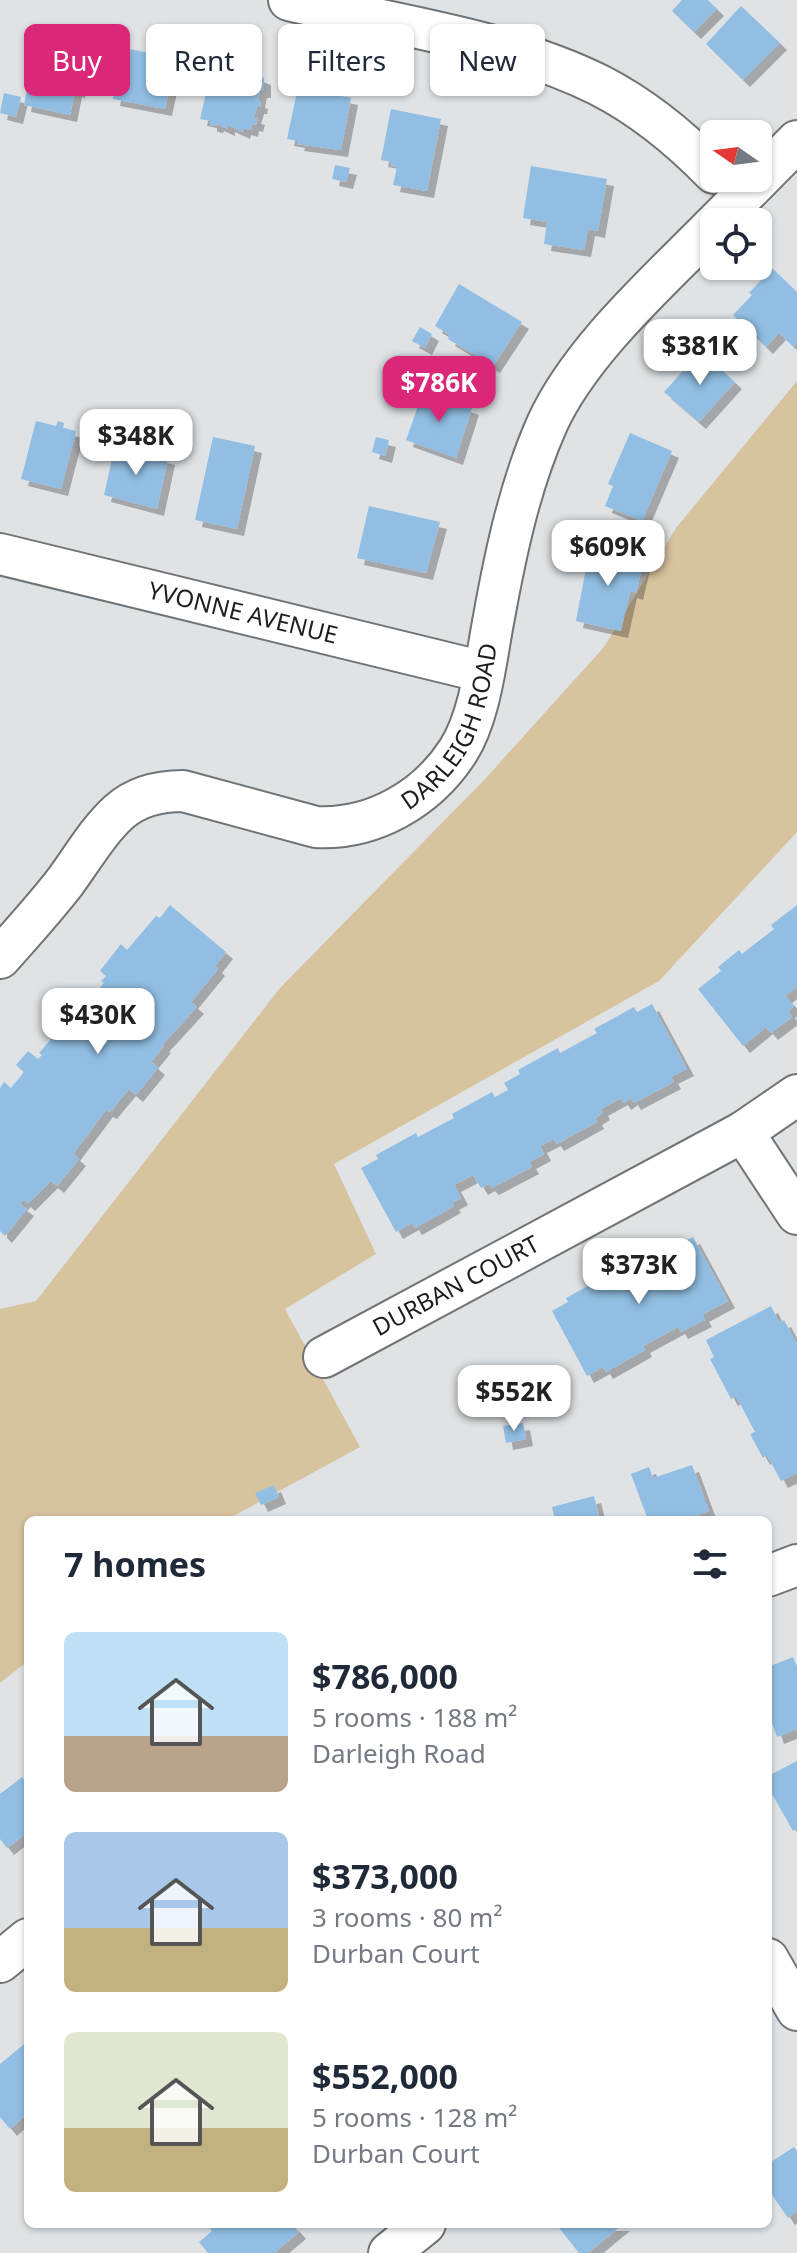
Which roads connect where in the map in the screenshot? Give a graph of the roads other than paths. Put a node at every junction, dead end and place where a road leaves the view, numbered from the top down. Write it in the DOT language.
graph roads {
  1 [pos="289,0"];
  2 [pos="797,141"];
  3 [pos="721,200"];
  4 [pos="0,554"];
  5 [pos="484,672"];
  6 [pos="0,958"];
  7 [pos="797,1095"];
  8 [pos="743,1132"];
  9 [pos="797,1214"];
  10 [pos="324,1357"];
  11 [pos="797,1565"];
  12 [pos="772,1574"];
  13 [pos="24,1942"];
  14 [pos="0,1962"];
  15 [pos="772,1966"];
  16 [pos="797,2010"];
  17 [pos="420,2228"];
  18 [pos="389,2253"];
  1 -- 3 [label="street"];
  2 -- 3 [label="street, DARLEIGH ROAD"];
  3 -- 5 [label="street, DARLEIGH ROAD"];
  4 -- 5 [label="street, YVONNE AVENUE"];
  5 -- 6 [label="street, DARLEIGH ROAD"];
  7 -- 8 [label="street, DURBAN COURT"];
  8 -- 9 [label="street"];
  8 -- 10 [label="street, DURBAN COURT"];
  11 -- 12 [label="street"];
  13 -- 14 [label="street"];
  15 -- 16 [label="street"];
  17 -- 18 [label="street"];
}
